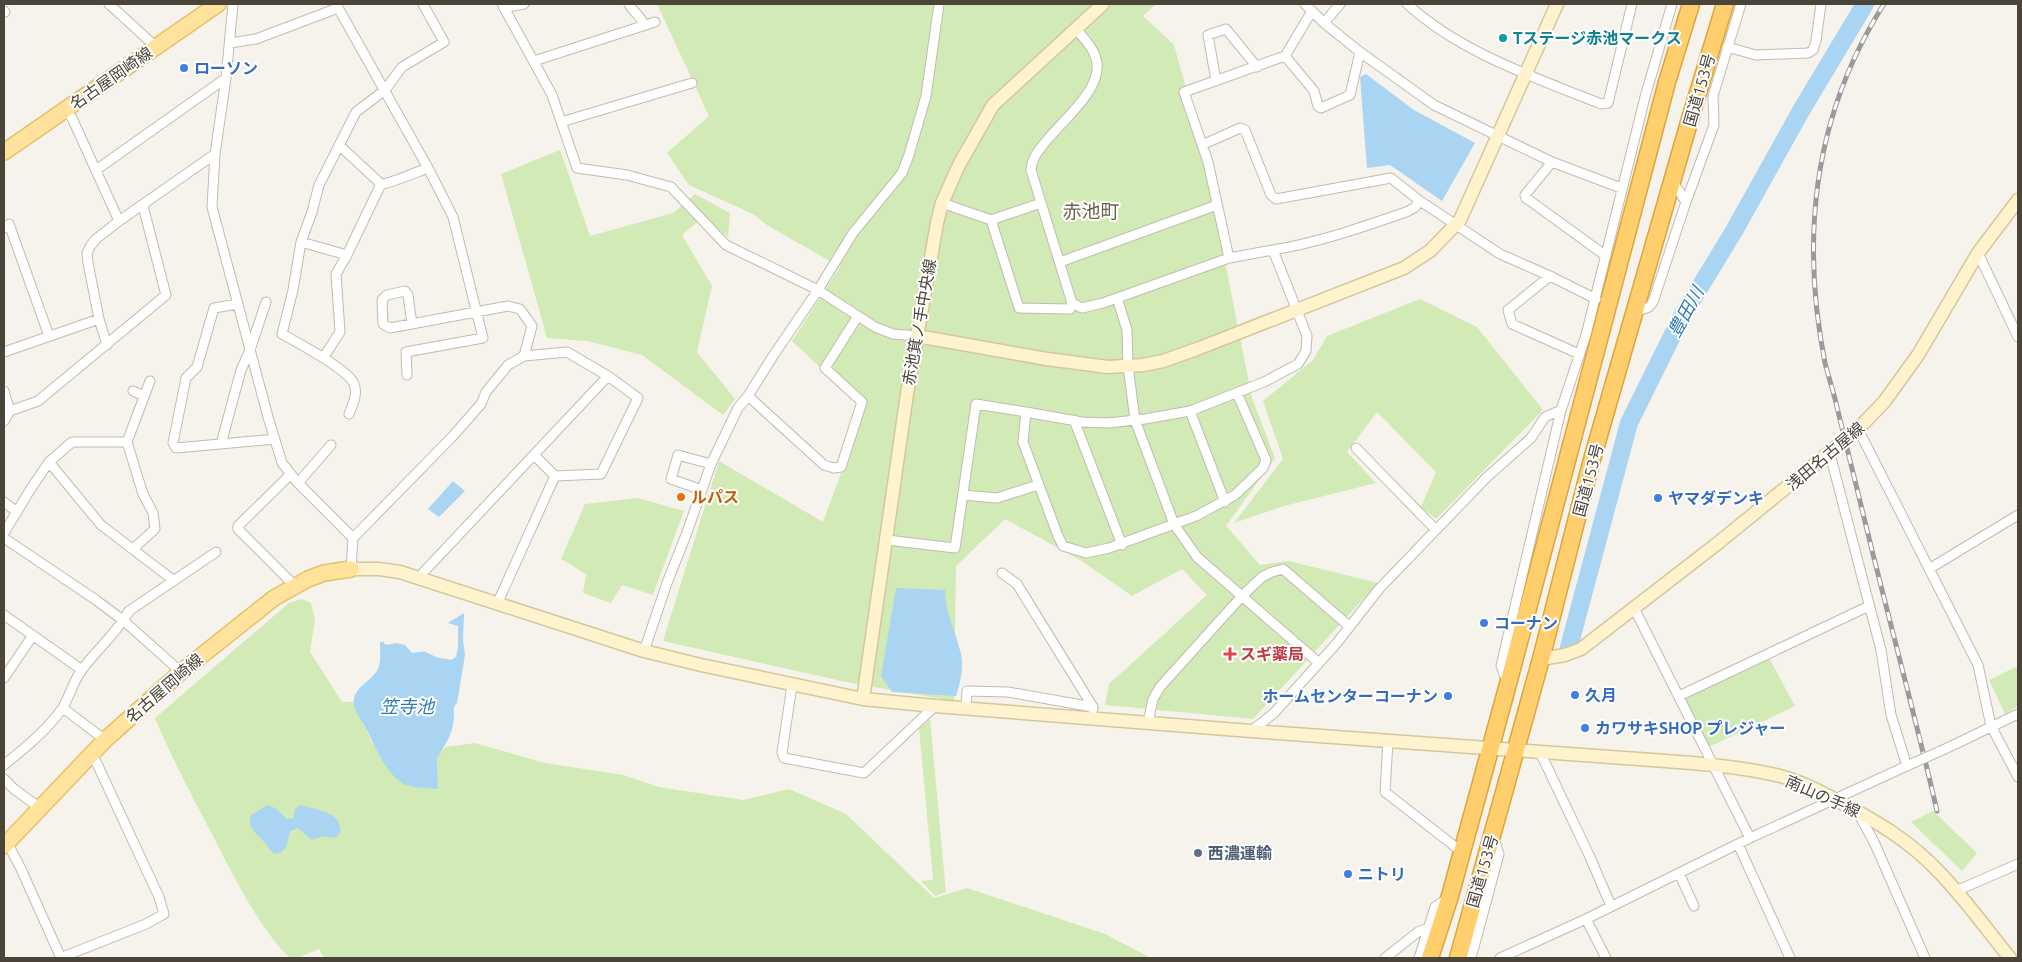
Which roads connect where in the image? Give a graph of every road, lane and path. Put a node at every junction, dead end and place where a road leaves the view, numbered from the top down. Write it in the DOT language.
graph roads {
  1 [pos="108,4"];
  2 [pos="218,4"];
  3 [pos="233,4"];
  4 [pos="423,4"];
  5 [pos="524,4"];
  6 [pos="629,4"];
  7 [pos="939,4"];
  8 [pos="1103,4"];
  9 [pos="1305,4"];
  10 [pos="1340,4"];
  11 [pos="1407,4"];
  12 [pos="1632,4"];
  13 [pos="1672,4"];
  14 [pos="1691,4"];
  15 [pos="1725,4"];
  16 [pos="1741,4"];
  17 [pos="1821,4"];
  18 [pos="1553,5"];
  19 [pos="337,6"];
  20 [pos="503,6"];
  21 [pos="1312,11"];
  22 [pos="655,22"];
  23 [pos="1324,23"];
  24 [pos="644,25"];
  25 [pos="1075,28"];
  26 [pos="230,43"];
  27 [pos="156,47"];
  28 [pos="1727,47"];
  29 [pos="1360,52"];
  30 [pos="1285,56"];
  31 [pos="534,61"];
  32 [pos="1257,67"];
  33 [pos="1705,67"];
  34 [pos="1526,74"];
  35 [pos="226,78"];
  36 [pos="1216,81"];
  37 [pos="1716,81"];
  38 [pos="692,83"];
  39 [pos="385,90"];
  40 [pos="65,110"];
  41 [pos="560,122"];
  42 [pos="1498,137"];
  43 [pos="339,145"];
  44 [pos="1202,145"];
  45 [pos="4,152"];
  46 [pos="216,154"];
  47 [pos="1552,162"];
  48 [pos="428,168"];
  49 [pos="96,170"];
  50 [pos="1673,182"];
  51 [pos="381,184"];
  52 [pos="1621,188"];
  53 [pos="2018,200"];
  54 [pos="1420,201"];
  55 [pos="1686,202"];
  56 [pos="942,203"];
  57 [pos="1042,204"];
  58 [pos="1217,204"];
  59 [pos="142,206"];
  60 [pos="991,220"];
  61 [pos="119,221"];
  62 [pos="1455,226"];
  63 [pos="4,228"];
  64 [pos="300,242"];
  65 [pos="1624,249"];
  66 [pos="1273,250"];
  67 [pos="1978,253"];
  68 [pos="347,255"];
  69 [pos="1606,256"];
  70 [pos="1229,258"];
  71 [pos="1060,262"];
  72 [pos="1603,268"];
  73 [pos="1550,276"];
  74 [pos="818,290"];
  75 [pos="1117,298"];
  76 [pos="1596,299"];
  77 [pos="266,302"];
  78 [pos="1072,303"];
  79 [pos="238,304"];
  80 [pos="1296,310"];
  81 [pos="477,312"];
  82 [pos="1635,312"];
  83 [pos="858,316"];
  84 [pos="99,319"];
  85 [pos="412,324"];
  86 [pos="50,336"];
  87 [pos="917,336"];
  88 [pos="2018,337"];
  89 [pos="1594,344"];
  90 [pos="107,345"];
  91 [pos="250,350"];
  92 [pos="4,352"];
  93 [pos="1579,354"];
  94 [pos="524,356"];
  95 [pos="323,358"];
  96 [pos="1623,358"];
  97 [pos="1128,366"];
  98 [pos="407,375"];
  99 [pos="608,376"];
  100 [pos="150,381"];
  101 [pos="4,391"];
  102 [pos="133,391"];
  103 [pos="1237,393"];
  104 [pos="144,396"];
  105 [pos="748,396"];
  106 [pos="1561,410"];
  107 [pos="10,411"];
  108 [pos="1190,411"];
  109 [pos="1026,412"];
  110 [pos="349,414"];
  111 [pos="1074,420"];
  112 [pos="1135,420"];
  113 [pos="4,421"];
  114 [pos="1858,429"];
  115 [pos="275,439"];
  116 [pos="127,442"];
  117 [pos="221,444"];
  118 [pos="331,445"];
  119 [pos="1356,448"];
  120 [pos="1830,454"];
  121 [pos="534,455"];
  122 [pos="1567,461"];
  123 [pos="49,462"];
  124 [pos="711,464"];
  125 [pos="1547,471"];
  126 [pos="291,474"];
  127 [pos="554,476"];
  128 [pos="298,483"];
  129 [pos="1038,485"];
  130 [pos="702,490"];
  131 [pos="963,495"];
  132 [pos="4,502"];
  133 [pos="1225,502"];
  134 [pos="18,512"];
  135 [pos="2018,515"];
  136 [pos="1174,524"];
  137 [pos="1436,530"];
  138 [pos="4,533"];
  139 [pos="4,538"];
  140 [pos="353,538"];
  141 [pos="887,540"];
  142 [pos="1122,545"];
  143 [pos="134,549"];
  144 [pos="216,552"];
  145 [pos="351,569"];
  146 [pos="1929,569"];
  147 [pos="1002,573"];
  148 [pos="419,577"];
  149 [pos="173,580"];
  150 [pos="295,586"];
  151 [pos="1242,596"];
  152 [pos="497,604"];
  153 [pos="1869,606"];
  154 [pos="1634,608"];
  155 [pos="4,615"];
  156 [pos="124,621"];
  157 [pos="1349,626"];
  158 [pos="33,635"];
  159 [pos="644,651"];
  160 [pos="1541,659"];
  161 [pos="1319,663"];
  162 [pos="82,670"];
  163 [pos="181,672"];
  164 [pos="4,678"];
  165 [pos="1508,684"];
  166 [pos="792,685"];
  167 [pos="1679,696"];
  168 [pos="863,699"];
  169 [pos="935,706"];
  170 [pos="63,708"];
  171 [pos="966,708"];
  172 [pos="1094,713"];
  173 [pos="2018,714"];
  174 [pos="1148,723"];
  175 [pos="1991,726"];
  176 [pos="1251,731"];
  177 [pos="105,740"];
  178 [pos="1388,741"];
  179 [pos="1490,748"];
  180 [pos="1516,749"];
  181 [pos="1540,752"];
  182 [pos="92,753"];
  183 [pos="4,764"];
  184 [pos="1714,765"];
  185 [pos="1909,765"];
  186 [pos="2016,766"];
  187 [pos="2018,777"];
  188 [pos="4,779"];
  189 [pos="1836,800"];
  190 [pos="40,808"];
  191 [pos="1856,810"];
  192 [pos="1493,834"];
  193 [pos="1750,838"];
  194 [pos="5,843"];
  195 [pos="1738,844"];
  196 [pos="1462,852"];
  197 [pos="2018,864"];
  198 [pos="1679,873"];
  199 [pos="1956,891"];
  200 [pos="1450,896"];
  201 [pos="1611,906"];
  202 [pos="1694,906"];
  203 [pos="1586,919"];
  204 [pos="1428,928"];
  205 [pos="61,958"];
  206 [pos="1385,958"];
  207 [pos="1419,958"];
  208 [pos="1430,958"];
  209 [pos="1458,958"];
  210 [pos="1471,958"];
  211 [pos="1500,958"];
  212 [pos="1606,958"];
  213 [pos="1790,958"];
  214 [pos="1925,958"];
  215 [pos="2010,958"];
  1 -- 27 [label="street"];
  2 -- 27 [label="main road, 名古屋岡崎線"];
  3 -- 26 [label="street"];
  4 -- 39 [label="street"];
  5 -- 20 [label="street"];
  6 -- 24 [label="street"];
  7 -- 74 [label="street"];
  8 -- 25 [label="street, 赤池箕ノ手中央線"];
  9 -- 21 [label="street"];
  10 -- 23 [label="street"];
  11 -- 34 [label="street"];
  12 -- 34 [label="street"];
  13 -- 52 [label="street"];
  14 -- 65 [label="highway, 国道153号"];
  15 -- 33 [label="highway, 国道153号"];
  16 -- 28 [label="street"];
  17 -- 28 [label="street"];
  18 -- 34 [label="street"];
  19 -- 26 [label="street"];
  19 -- 39 [label="street"];
  20 -- 31 [label="street"];
  21 -- 23 [label="street"];
  21 -- 30 [label="street"];
  22 -- 24 [label="street"];
  23 -- 29 [label="street"];
  24 -- 31 [label="street"];
  25 -- 56 [label="street, 赤池箕ノ手中央線"];
  25 -- 57 [label="street"];
  26 -- 35 [label="street"];
  27 -- 40 [label="main road, 名古屋岡崎線"];
  28 -- 37 [label="street"];
  29 -- 30 [label="street"];
  29 -- 42 [label="street"];
  30 -- 32 [label="street"];
  31 -- 41 [label="street"];
  32 -- 36 [label="street"];
  32 -- 36 [label="street"];
  33 -- 37 [label="street"];
  33 -- 50 [label="highway, 国道153号"];
  34 -- 42 [label="street"];
  35 -- 46 [label="street"];
  35 -- 49 [label="street"];
  36 -- 44 [label="street"];
  37 -- 55 [label="street"];
  38 -- 41 [label="street"];
  39 -- 43 [label="street"];
  39 -- 48 [label="street"];
  40 -- 45 [label="main road, 名古屋岡崎線"];
  40 -- 49 [label="street"];
  41 -- 74 [label="street"];
  42 -- 47 [label="street"];
  42 -- 62 [label="street"];
  43 -- 51 [label="street"];
  43 -- 64 [label="street"];
  44 -- 54 [label="street"];
  44 -- 58 [label="street"];
  46 -- 59 [label="street"];
  46 -- 79 [label="street"];
  47 -- 52 [label="street"];
  47 -- 69 [label="street"];
  48 -- 51 [label="street"];
  48 -- 81 [label="street"];
  49 -- 61 [label="street"];
  50 -- 55 [label="street"];
  50 -- 82 [label="highway, 国道153号"];
  51 -- 68 [label="street"];
  52 -- 69 [label="street"];
  53 -- 67 [label="street, 浅田名古屋線"];
  54 -- 62 [label="street"];
  54 -- 66 [label="street"];
  55 -- 82 [label="street"];
  56 -- 60 [label="street"];
  56 -- 87 [label="street, 赤池箕ノ手中央線"];
  57 -- 60 [label="street"];
  57 -- 71 [label="street"];
  58 -- 70 [label="street"];
  58 -- 71 [label="street"];
  59 -- 61 [label="street"];
  59 -- 90 [label="street"];
  60 -- 78 [label="street"];
  61 -- 84 [label="street"];
  62 -- 73 [label="street"];
  62 -- 80 [label="street"];
  63 -- 86 [label="street"];
  64 -- 68 [label="street"];
  64 -- 95 [label="street"];
  65 -- 72 [label="street"];
  65 -- 89 [label="highway, 国道153号"];
  66 -- 70 [label="street"];
  66 -- 80 [label="street"];
  67 -- 88 [label="street"];
  67 -- 114 [label="street, 浅田名古屋線"];
  68 -- 95 [label="street"];
  69 -- 72 [label="street"];
  70 -- 75 [label="street"];
  71 -- 78 [label="street"];
  72 -- 76 [label="street"];
  73 -- 76 [label="street"];
  73 -- 93 [label="street"];
  74 -- 83 [label="street"];
  74 -- 105 [label="street"];
  75 -- 78 [label="street"];
  75 -- 97 [label="street"];
  76 -- 89 [label="street"];
  77 -- 91 [label="street"];
  79 -- 91 [label="street"];
  79 -- 117 [label="street"];
  80 -- 97 [label="street"];
  80 -- 103 [label="street"];
  81 -- 85 [label="street"];
  81 -- 94 [label="street"];
  81 -- 98 [label="street"];
  82 -- 96 [label="highway, 国道153号"];
  83 -- 87 [label="street"];
  83 -- 105 [label="street"];
  84 -- 86 [label="street"];
  84 -- 90 [label="street"];
  85 -- 85 [label="street"];
  86 -- 92 [label="street"];
  87 -- 97 [label="street"];
  87 -- 141 [label="street, 赤池箕ノ手中央線"];
  89 -- 93 [label="street"];
  89 -- 96 [label="highway"];
  89 -- 122 [label="highway, 国道153号"];
  90 -- 107 [label="street"];
  91 -- 115 [label="street"];
  91 -- 117 [label="street"];
  93 -- 106 [label="street"];
  94 -- 99 [label="street"];
  94 -- 140 [label="street"];
  95 -- 110 [label="street"];
  96 -- 160 [label="highway, 国道153号"];
  97 -- 112 [label="street"];
  99 -- 121 [label="street"];
  99 -- 127 [label="street"];
  100 -- 104 [label="street"];
  101 -- 107 [label="street"];
  102 -- 104 [label="street"];
  103 -- 108 [label="street"];
  103 -- 133 [label="street"];
  104 -- 116 [label="street"];
  105 -- 124 [label="street"];
  106 -- 125 [label="street"];
  106 -- 137 [label="street"];
  107 -- 113 [label="street"];
  108 -- 112 [label="street"];
  108 -- 133 [label="street"];
  109 -- 111 [label="street"];
  109 -- 129 [label="street"];
  109 -- 131 [label="street"];
  111 -- 112 [label="street"];
  111 -- 142 [label="street"];
  112 -- 136 [label="street"];
  114 -- 120 [label="street, 浅田名古屋線"];
  114 -- 146 [label="street"];
  115 -- 117 [label="street"];
  115 -- 126 [label="street"];
  116 -- 123 [label="street"];
  116 -- 143 [label="street"];
  118 -- 128 [label="street"];
  119 -- 137 [label="street"];
  120 -- 153 [label="street"];
  120 -- 154 [label="street, 浅田名古屋線"];
  121 -- 127 [label="street"];
  121 -- 148 [label="street"];
  122 -- 125 [label="street"];
  122 -- 165 [label="highway, 国道153号"];
  123 -- 134 [label="street"];
  123 -- 143 [label="street"];
  124 -- 130 [label="street"];
  124 -- 130 [label="street"];
  125 -- 165 [label="street"];
  126 -- 128 [label="street"];
  126 -- 150 [label="street"];
  127 -- 152 [label="street"];
  128 -- 140 [label="street"];
  129 -- 131 [label="street"];
  129 -- 142 [label="street"];
  130 -- 159 [label="street"];
  131 -- 141 [label="street"];
  132 -- 134 [label="street"];
  133 -- 136 [label="street"];
  134 -- 138 [label="street"];
  135 -- 146 [label="street"];
  136 -- 142 [label="street"];
  136 -- 151 [label="street"];
  137 -- 157 [label="street"];
  139 -- 156 [label="street"];
  140 -- 145 [label="street"];
  141 -- 168 [label="street, 赤池箕ノ手中央線"];
  143 -- 149 [label="street"];
  144 -- 149 [label="street"];
  145 -- 148 [label="street, 南山の手線"];
  145 -- 150 [label="main road, 名古屋岡崎線"];
  146 -- 175 [label="street"];
  147 -- 172 [label="street"];
  148 -- 152 [label="street, 南山の手線"];
  149 -- 156 [label="street"];
  150 -- 163 [label="main road, 名古屋岡崎線"];
  151 -- 157 [label="street"];
  151 -- 161 [label="street"];
  151 -- 174 [label="street"];
  152 -- 159 [label="street, 南山の手線"];
  153 -- 167 [label="street"];
  153 -- 185 [label="street"];
  154 -- 160 [label="street, 浅田名古屋線"];
  154 -- 167 [label="street"];
  155 -- 158 [label="street"];
  156 -- 162 [label="street"];
  156 -- 163 [label="street"];
  157 -- 161 [label="street"];
  158 -- 162 [label="street"];
  158 -- 164 [label="street"];
  159 -- 166 [label="street, 南山の手線"];
  160 -- 180 [label="highway, 国道153号"];
  161 -- 176 [label="street"];
  162 -- 170 [label="street"];
  163 -- 177 [label="main road, 名古屋岡崎線"];
  165 -- 179 [label="highway, 国道153号"];
  166 -- 168 [label="street, 南山の手線"];
  166 -- 169 [label="street"];
  167 -- 184 [label="street"];
  168 -- 169 [label="street, 南山の手線"];
  169 -- 171 [label="street, 南山の手線"];
  170 -- 177 [label="street"];
  170 -- 183 [label="street"];
  171 -- 172 [label="street, 南山の手線"];
  171 -- 172 [label="street"];
  172 -- 174 [label="street, 南山の手線"];
  173 -- 175 [label="street"];
  174 -- 176 [label="street, 南山の手線"];
  175 -- 185 [label="street, bridge"];
  175 -- 186 [label="street"];
  176 -- 178 [label="street, 南山の手線"];
  177 -- 182 [label="main road, 名古屋岡崎線"];
  178 -- 179 [label="street, 南山の手線"];
  178 -- 196 [label="street"];
  179 -- 180 [label="street, 南山の手線"];
  179 -- 196 [label="highway, 国道153号"];
  180 -- 181 [label="street, 南山の手線"];
  180 -- 192 [label="highway, 国道153号"];
  181 -- 184 [label="street, 南山の手線"];
  181 -- 201 [label="street"];
  182 -- 190 [label="main road, 名古屋岡崎線"];
  182 -- 205 [label="street"];
  184 -- 189 [label="street, 南山の手線"];
  184 -- 193 [label="street"];
  185 -- 189 [label="street"];
  186 -- 187 [label="street"];
  188 -- 190 [label="street"];
  189 -- 191 [label="street, 南山の手線"];
  189 -- 193 [label="street"];
  190 -- 194 [label="main road, 名古屋岡崎線"];
  191 -- 199 [label="street, 南山の手線"];
  191 -- 214 [label="street"];
  192 -- 209 [label="highway, 国道153号"];
  192 -- 210 [label="street"];
  193 -- 195 [label="street"];
  194 -- 205 [label="street"];
  195 -- 198 [label="street"];
  195 -- 213 [label="street"];
  196 -- 200 [label="highway, 国道153号"];
  197 -- 199 [label="street"];
  198 -- 201 [label="street"];
  198 -- 202 [label="street"];
  199 -- 215 [label="street, 南山の手線"];
  200 -- 204 [label="street"];
  200 -- 208 [label="highway, 国道153号"];
  201 -- 203 [label="street"];
  203 -- 211 [label="street"];
  203 -- 212 [label="street"];
  204 -- 206 [label="street"];
  204 -- 207 [label="street"];
}
